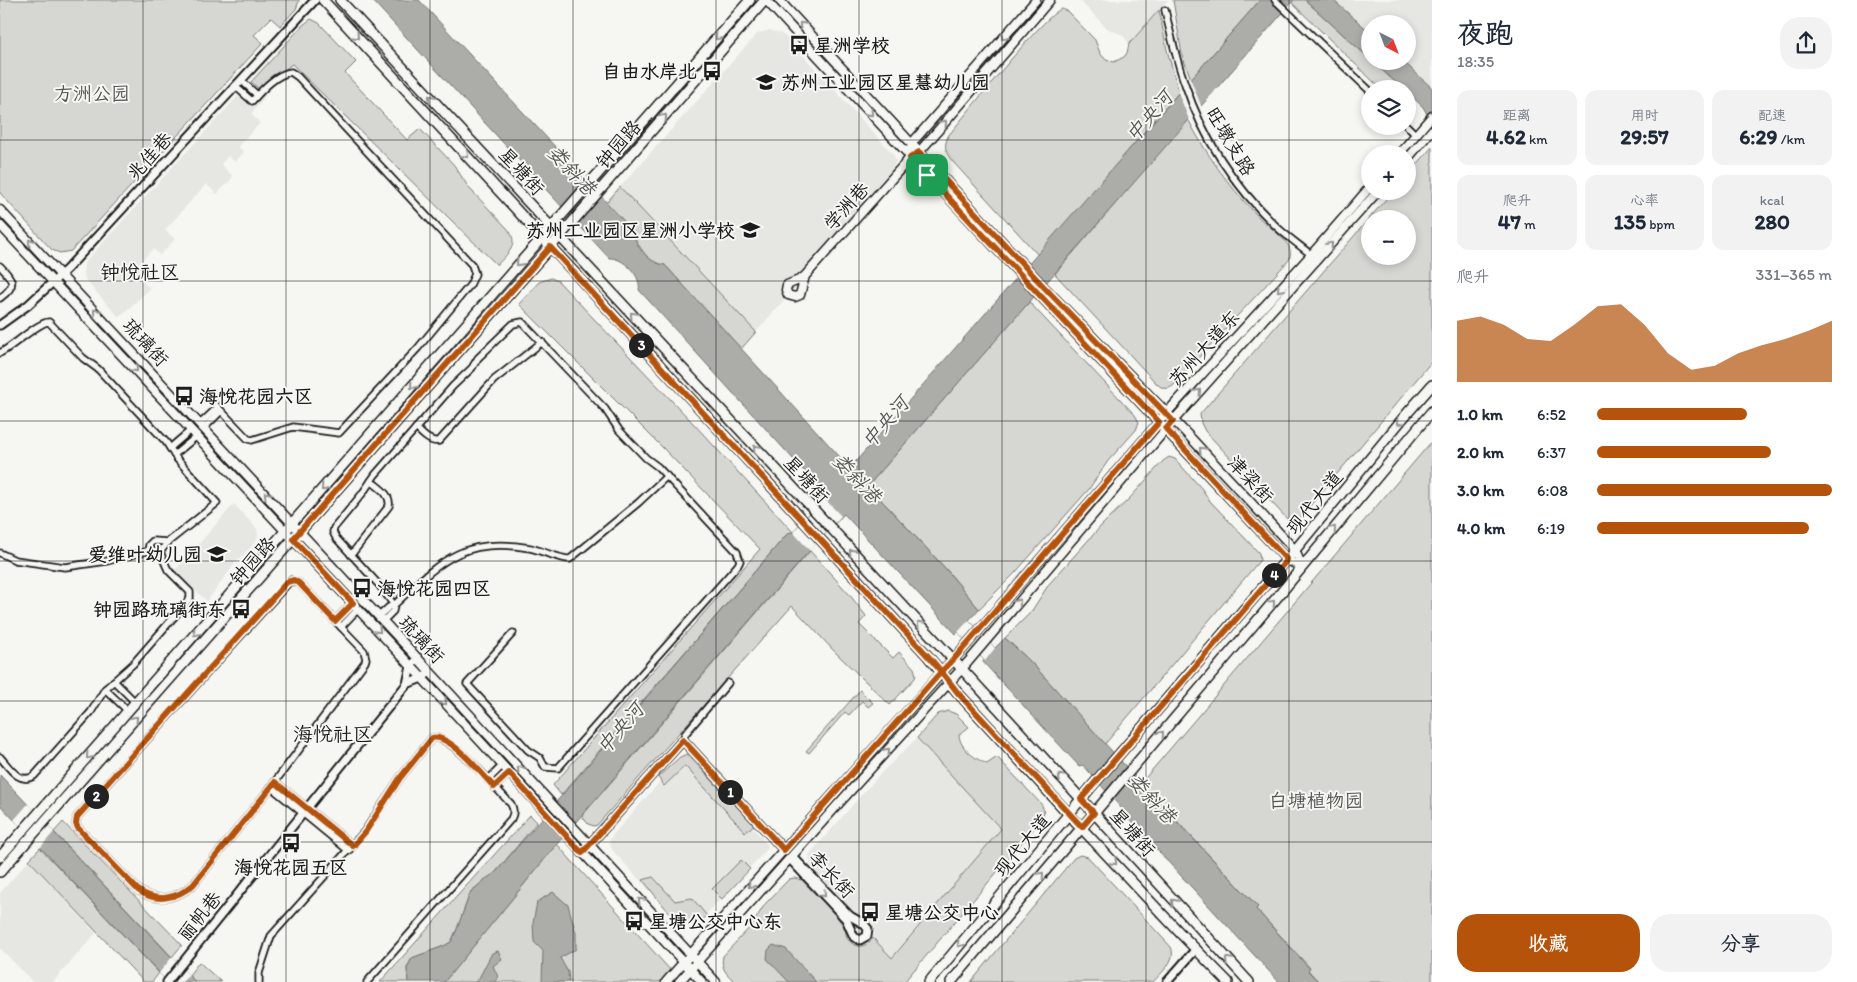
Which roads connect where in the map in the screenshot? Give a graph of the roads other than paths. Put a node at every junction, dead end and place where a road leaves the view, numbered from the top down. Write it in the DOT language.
graph roads {
  1 [pos="315,0"];
  2 [pos="323,0"];
  3 [pos="340,0"];
  4 [pos="750,0"];
  5 [pos="765,0"];
  6 [pos="778,0"];
  7 [pos="1036,0"];
  8 [pos="1050,0"];
  9 [pos="1276,0"];
  10 [pos="1165,10"];
  11 [pos="241,80"];
  12 [pos="1361,82"];
  13 [pos="235,86"];
  14 [pos="258,95"];
  15 [pos="1430,118"];
  16 [pos="1432,130"];
  17 [pos="1416,135"];
  18 [pos="912,143"];
  19 [pos="1408,145"];
  20 [pos="1416,149"];
  21 [pos="919,152"];
  22 [pos="910,158"];
  23 [pos="1361,198"];
  24 [pos="1369,200"];
  25 [pos="0,210"];
  26 [pos="0,224"];
  27 [pos="551,227"];
  28 [pos="560,236"];
  29 [pos="542,238"];
  30 [pos="550,247"];
  31 [pos="1314,257"];
  32 [pos="0,266"];
  33 [pos="62,275"];
  34 [pos="805,276"];
  35 [pos="54,282"];
  36 [pos="0,298"];
  37 [pos="0,325"];
  38 [pos="542,342"];
  39 [pos="0,353"];
  40 [pos="1432,385"];
  41 [pos="208,397"];
  42 [pos="219,410"];
  43 [pos="1432,411"];
  44 [pos="1166,414"];
  45 [pos="1173,421"];
  46 [pos="1159,422"];
  47 [pos="202,426"];
  48 [pos="416,428"];
  49 [pos="1166,429"];
  50 [pos="194,433"];
  51 [pos="170,448"];
  52 [pos="174,455"];
  53 [pos="666,476"];
  54 [pos="371,482"];
  55 [pos="292,522"];
  56 [pos="285,530"];
  57 [pos="300,531"];
  58 [pos="293,539"];
  59 [pos="168,542"];
  60 [pos="1295,550"];
  61 [pos="148,551"];
  62 [pos="160,552"];
  63 [pos="0,553"];
  64 [pos="351,555"];
  65 [pos="1287,560"];
  66 [pos="1302,567"];
  67 [pos="394,605"];
  68 [pos="355,606"];
  69 [pos="381,618"];
  70 [pos="335,621"];
  71 [pos="341,626"];
  72 [pos="513,633"];
  73 [pos="418,658"];
  74 [pos="953,660"];
  75 [pos="411,666"];
  76 [pos="962,669"];
  77 [pos="430,672"];
  78 [pos="941,672"];
  79 [pos="422,678"];
  80 [pos="114,681"];
  81 [pos="950,682"];
  82 [pos="728,683"];
  83 [pos="407,684"];
  84 [pos="105,688"];
  85 [pos="135,702"];
  86 [pos="128,711"];
  87 [pos="683,740"];
  88 [pos="0,757"];
  89 [pos="502,766"];
  90 [pos="509,773"];
  91 [pos="488,780"];
  92 [pos="273,784"];
  93 [pos="494,787"];
  94 [pos="1081,799"];
  95 [pos="306,810"];
  96 [pos="1070,813"];
  97 [pos="1094,813"];
  98 [pos="1082,827"];
  99 [pos="353,846"];
  100 [pos="590,846"];
  101 [pos="784,850"];
  102 [pos="348,851"];
  103 [pos="582,853"];
  104 [pos="0,857"];
  105 [pos="791,857"];
  106 [pos="0,872"];
  107 [pos="1196,949"];
  108 [pos="692,955"];
  109 [pos="698,962"];
  110 [pos="685,963"];
  111 [pos="691,970"];
  112 [pos="167,982"];
  113 [pos="259,982"];
  114 [pos="367,982"];
  115 [pos="666,982"];
  116 [pos="679,982"];
  117 [pos="702,982"];
  118 [pos="716,982"];
  119 [pos="929,982"];
  120 [pos="951,982"];
  121 [pos="1167,982"];
  122 [pos="1228,982"];
  123 [pos="1249,982"];
  1 -- 11 [label="street, 兆佳巷"];
  2 -- 29 [label="main road, 星塘街, one-way"];
  27 -- 3 [label="main road, 星塘街, one-way"];
  4 -- 27 [label="main road, 钟园路, one-way"];
  5 -- 22 [label="main road, 津梁街, one-way"];
  28 -- 5 [label="main road, 钟园路, one-way"];
  18 -- 6 [label="main road, 津梁街, one-way"];
  7 -- 18 [label="main road, one-way"];
  21 -- 8 [label="main road, 学洲巷, one-way"];
  9 -- 12 [label="street"];
  10 -- 31 [label="street, 旺墩支路"];
  11 -- 13 [label="street, 兆佳巷"];
  11 -- 14 [label="street"];
  13 -- 14 [label="street"];
  13 -- 33 [label="street, 兆佳巷"];
  14 -- 42 [label="street"];
  15 -- 17 [label="main road"];
  16 -- 20 [label="main road"];
  17 -- 19 [label="main road"];
  18 -- 21 [label="main road, 津梁街"];
  18 -- 22 [label="main road"];
  21 -- 22 [label="main road, 学洲巷"];
  21 -- 44 [label="main road, 津梁街"];
  22 -- 34 [label="main road, 学洲巷"];
  22 -- 46 [label="main road, 津梁街"];
  23 -- 31 [label="main road, 苏州大道东"];
  31 -- 24 [label="main road, 苏州大道东, one-way"];
  33 -- 25 [label="main road, 琉璃街, one-way"];
  26 -- 35 [label="main road, 琉璃街"];
  27 -- 28 [label="main road, 星塘街"];
  27 -- 29 [label="main road, 钟园路"];
  28 -- 30 [label="main road, 钟园路"];
  74 -- 28 [label="main road, 星塘街, one-way"];
  29 -- 30 [label="main road, 星塘街"];
  29 -- 55 [label="main road, 钟园路, one-way"];
  30 -- 57 [label="main road, 钟园路"];
  30 -- 78 [label="main road, 星塘街"];
  31 -- 44 [label="main road, 苏州大道东, one-way"];
  45 -- 31 [label="main road, 苏州大道东, one-way"];
  32 -- 36 [label="street"];
  33 -- 35 [label="street, 兆佳巷"];
  47 -- 33 [label="main road, 琉璃街, one-way"];
  35 -- 37 [label="street, 兆佳巷"];
  35 -- 50 [label="main road, 琉璃街, one-way"];
  38 -- 48 [label="street"];
  38 -- 48 [label="street"];
  38 -- 53 [label="street"];
  39 -- 51 [label="street"];
  40 -- 60 [label="main road, 现代大道, one-way"];
  41 -- 42 [label="street"];
  42 -- 47 [label="street"];
  66 -- 43 [label="main road, 现代大道, one-way"];
  44 -- 45 [label="main road, 津梁街"];
  44 -- 46 [label="main road, 苏州大道东"];
  45 -- 49 [label="main road, 苏州大道东"];
  60 -- 45 [label="main road, 津梁街, one-way"];
  46 -- 49 [label="main road, 津梁街"];
  46 -- 74 [label="main road, 苏州大道东"];
  55 -- 47 [label="main road, 琉璃街, one-way"];
  48 -- 54 [label="street"];
  49 -- 65 [label="main road, 津梁街"];
  76 -- 49 [label="main road, 苏州大道东, one-way"];
  50 -- 51 [label="street"];
  50 -- 52 [label="street"];
  50 -- 56 [label="main road, 琉璃街"];
  51 -- 52 [label="street"];
  52 -- 59 [label="street"];
  53 -- 67 [label="street"];
  53 -- 72 [label="street"];
  54 -- 64 [label="street"];
  54 -- 64 [label="street"];
  55 -- 56 [label="main road, 钟园路"];
  55 -- 57 [label="main road, 琉璃街"];
  56 -- 58 [label="main road, 琉璃街"];
  56 -- 85 [label="main road, 钟园路, one-way"];
  57 -- 58 [label="main road, 钟园路"];
  57 -- 69 [label="main road, 琉璃街"];
  58 -- 68 [label="main road, 琉璃街"];
  106 -- 58 [label="main road, 钟园路, one-way"];
  59 -- 61 [label="street"];
  59 -- 62 [label="street"];
  60 -- 65 [label="main road, 现代大道"];
  60 -- 66 [label="main road, 津梁街"];
  61 -- 62 [label="street"];
  61 -- 63 [label="street"];
  62 -- 80 [label="street"];
  64 -- 67 [label="street"];
  65 -- 66 [label="main road, 津梁街"];
  65 -- 94 [label="main road, 现代大道"];
  97 -- 66 [label="main road, 现代大道, one-way"];
  67 -- 69 [label="street"];
  68 -- 70 [label="street"];
  68 -- 71 [label="street"];
  68 -- 75 [label="main road, 琉璃街, one-way"];
  69 -- 73 [label="main road, 琉璃街"];
  70 -- 71 [label="street"];
  70 -- 92 [label="street"];
  71 -- 92 [label="street"];
  73 -- 75 [label="street, 丽帆巷"];
  73 -- 77 [label="main road, 琉璃街"];
  74 -- 76 [label="main road, 星塘街"];
  74 -- 78 [label="main road, 苏州大道东"];
  75 -- 79 [label="main road, 琉璃街"];
  75 -- 83 [label="street, 丽帆巷"];
  76 -- 81 [label="main road, 苏州大道东"];
  94 -- 76 [label="main road, 星塘街, one-way"];
  77 -- 79 [label="street, 丽帆巷"];
  100 -- 77 [label="main road, 琉璃街, one-way"];
  78 -- 81 [label="main road, 星塘街"];
  78 -- 101 [label="main road, 苏州大道东"];
  79 -- 83 [label="street, 丽帆巷"];
  79 -- 89 [label="main road, 琉璃街, one-way"];
  80 -- 84 [label="street"];
  80 -- 85 [label="street"];
  81 -- 96 [label="main road, 星塘街"];
  105 -- 81 [label="main road, 苏州大道东, one-way"];
  82 -- 87 [label="street"];
  83 -- 95 [label="street, 丽帆巷"];
  84 -- 86 [label="street"];
  84 -- 88 [label="street"];
  85 -- 86 [label="main road, 钟园路"];
  86 -- 104 [label="main road, 钟园路, one-way"];
  87 -- 100 [label="street"];
  87 -- 101 [label="street, 李长街"];
  89 -- 90 [label="main road, 琉璃街"];
  89 -- 91 [label="street"];
  90 -- 93 [label="street"];
  90 -- 103 [label="main road, 琉璃街"];
  91 -- 93 [label="street"];
  91 -- 99 [label="street"];
  92 -- 95 [label="street"];
  93 -- 114 [label="street"];
  94 -- 96 [label="main road, 现代大道"];
  94 -- 97 [label="main road, 星塘街"];
  95 -- 99 [label="street"];
  95 -- 102 [label="street"];
  95 -- 112 [label="street, 丽帆巷"];
  96 -- 98 [label="main road, 星塘街"];
  96 -- 119 [label="main road, 现代大道, one-way"];
  97 -- 98 [label="main road, 现代大道"];
  123 -- 97 [label="main road, 星塘街, one-way"];
  98 -- 107 [label="main road, 星塘街, one-way"];
  120 -- 98 [label="main road, 现代大道, one-way"];
  99 -- 102 [label="street"];
  100 -- 103 [label="street"];
  108 -- 100 [label="main road, 琉璃街, one-way"];
  101 -- 108 [label="main road, 苏州大道东, one-way"];
  102 -- 113 [label="street"];
  103 -- 110 [label="main road, 琉璃街"];
  105 -- 105 [label="street, 李长街, one-way"];
  105 -- 109 [label="main road, 苏州大道东"];
  107 -- 121 [label="street"];
  107 -- 122 [label="main road, 星塘街"];
  108 -- 109 [label="main road, 琉璃街"];
  108 -- 110 [label="main road, 苏州大道东"];
  109 -- 111 [label="main road, 苏州大道东"];
  109 -- 118 [label="main road, 琉璃街"];
  110 -- 111 [label="main road, 琉璃街"];
  110 -- 115 [label="main road, 苏州大道东"];
  111 -- 116 [label="main road, 苏州大道东"];
  111 -- 117 [label="main road, 琉璃街"];
}
